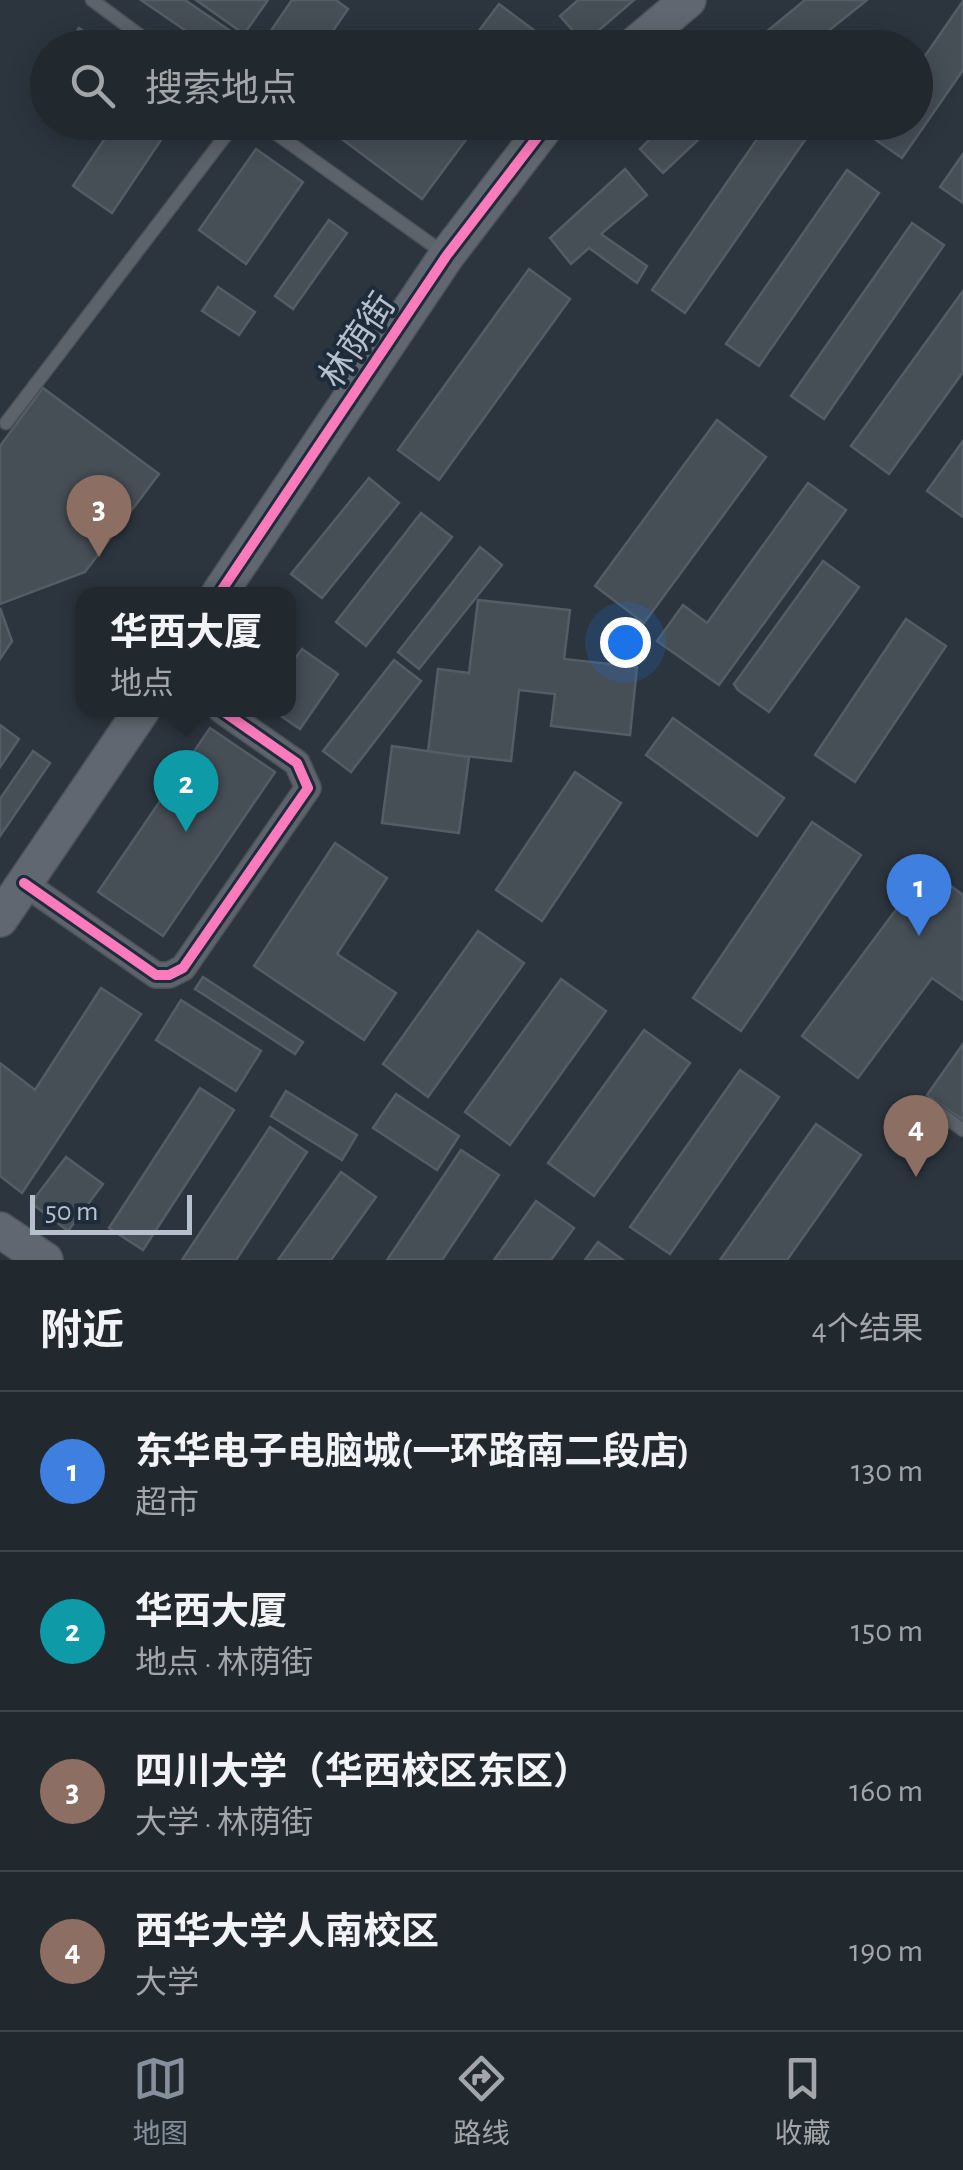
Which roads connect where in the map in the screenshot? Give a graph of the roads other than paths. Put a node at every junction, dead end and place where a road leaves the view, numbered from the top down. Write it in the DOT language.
graph roads {
  1 [pos="92,0"];
  2 [pos="688,0"];
  3 [pos="133,30"];
  4 [pos="652,30"];
  5 [pos="222,140"];
  6 [pos="285,140"];
  7 [pos="535,140"];
  8 [pos="447,255"];
  9 [pos="6,422"];
  10 [pos="224,587"];
  11 [pos="137,717"];
  12 [pos="231,717"];
  13 [pos="24,883"];
  14 [pos="0,919"];
  15 [pos="936,1110"];
  16 [pos="963,1130"];
  17 [pos="0,1230"];
  18 [pos="45,1260"];
  1 -- 3 [label="lane"];
  2 -- 4 [label="street"];
  5 -- 9 [label="lane"];
  6 -- 8 [label="lane"];
  7 -- 8 [label="street, 林荫街"];
  8 -- 10 [label="street, 林荫街"];
  11 -- 13 [label="street"];
  12 -- 13 [label="street"];
  13 -- 14 [label="street"];
  15 -- 16 [label="lane"];
  17 -- 18 [label="street"];
}
